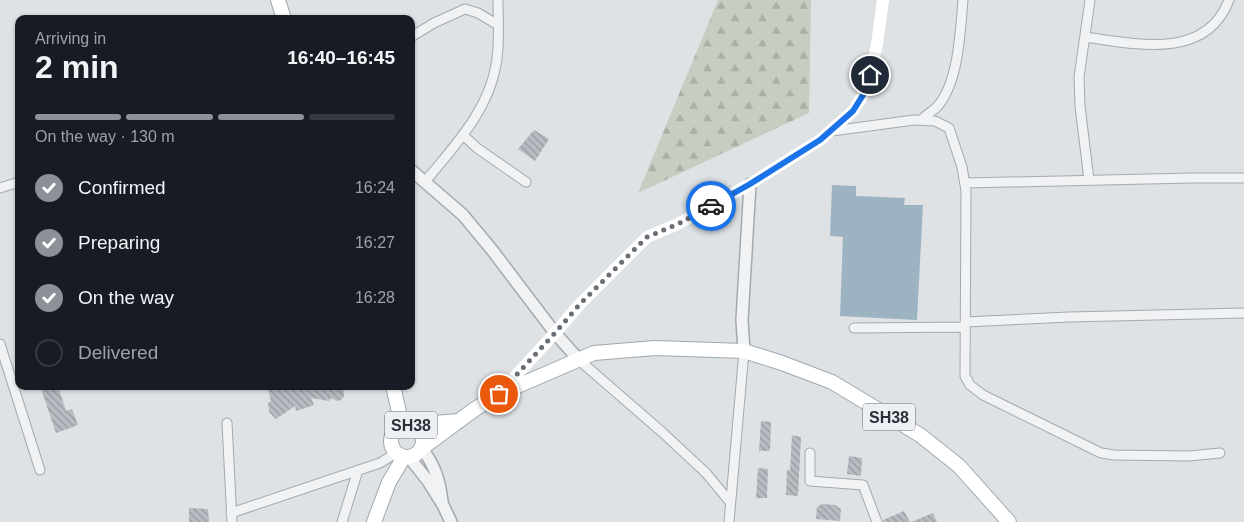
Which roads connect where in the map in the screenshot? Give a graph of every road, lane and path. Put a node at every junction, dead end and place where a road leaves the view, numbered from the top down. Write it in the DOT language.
graph roads {
  1 [pos="278,0"];
  2 [pos="498,0"];
  3 [pos="883,0"];
  4 [pos="963,0"];
  5 [pos="1090,0"];
  6 [pos="1229,0"];
  7 [pos="283,15"];
  8 [pos="498,24"];
  9 [pos="415,35"];
  10 [pos="1085,37"];
  11 [pos="920,120"];
  12 [pos="836,127"];
  13 [pos="463,134"];
  14 [pos="415,174"];
  15 [pos="1244,178"];
  16 [pos="1090,180"];
  17 [pos="424,182"];
  18 [pos="526,182"];
  19 [pos="15,183"];
  20 [pos="965,183"];
  21 [pos="750,184"];
  22 [pos="0,188"];
  23 [pos="1244,313"];
  24 [pos="965,325"];
  25 [pos="854,328"];
  26 [pos="555,333"];
  27 [pos="0,344"];
  28 [pos="744,351"];
  29 [pos="579,360"];
  30 [pos="395,390"];
  31 [pos="499,394"];
  32 [pos="460,420"];
  33 [pos="227,423"];
  34 [pos="409,426"];
  35 [pos="422,448"];
  36 [pos="810,453"];
  37 [pos="1220,453"];
  38 [pos="403,456"];
  39 [pos="40,470"];
  40 [pos="358,470"];
  41 [pos="730,502"];
  42 [pos="443,505"];
  43 [pos="231,518"];
  44 [pos="342,522"];
  45 [pos="374,522"];
  46 [pos="451,522"];
  47 [pos="729,522"];
  48 [pos="877,522"];
  49 [pos="1009,522"];
  1 -- 7 [label="main road"];
  2 -- 8 [label="street"];
  3 -- 12 [label="main road"];
  4 -- 11 [label="street"];
  5 -- 10 [label="street"];
  6 -- 10 [label="street"];
  8 -- 9 [label="street"];
  8 -- 13 [label="street"];
  10 -- 16 [label="street"];
  11 -- 12 [label="street"];
  11 -- 20 [label="street"];
  12 -- 21 [label="main road"];
  13 -- 17 [label="street"];
  13 -- 18 [label="street"];
  14 -- 17 [label="street"];
  15 -- 16 [label="street"];
  16 -- 20 [label="street"];
  17 -- 26 [label="street"];
  19 -- 22 [label="street"];
  20 -- 24 [label="street"];
  21 -- 26 [label="main road"];
  21 -- 28 [label="street"];
  23 -- 24 [label="street"];
  24 -- 25 [label="street"];
  24 -- 37 [label="street"];
  26 -- 29 [label="street"];
  26 -- 31 [label="main road"];
  27 -- 39 [label="street"];
  28 -- 29 [label="main road, SH38"];
  28 -- 41 [label="street"];
  28 -- 49 [label="main road, SH38"];
  29 -- 31 [label="main road, SH38"];
  29 -- 41 [label="street"];
  30 -- 34 [label="main road, SH38"];
  31 -- 32 [label="main road, SH38"];
  32 -- 34 [label="main road, SH38 / SH38"];
  32 -- 35 [label="main road, SH38"];
  33 -- 43 [label="street"];
  34 -- 35 [label="main road, SH38 / SH38"];
  34 -- 38 [label="main road, SH38 / SH38"];
  35 -- 38 [label="main road, SH38 / SH38"];
  35 -- 42 [label="street"];
  36 -- 48 [label="street"];
  38 -- 40 [label="street"];
  38 -- 42 [label="street"];
  38 -- 45 [label="main road"];
  40 -- 43 [label="street"];
  40 -- 44 [label="street"];
  41 -- 47 [label="street"];
  42 -- 46 [label="street"];
}
